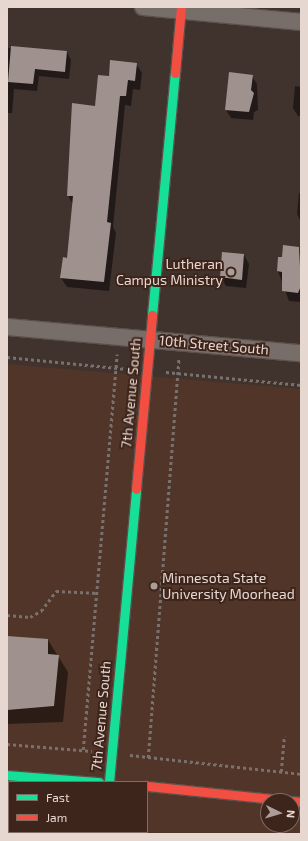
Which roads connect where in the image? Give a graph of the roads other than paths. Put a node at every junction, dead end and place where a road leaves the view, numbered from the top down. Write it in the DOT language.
graph roads {
  1 [pos="143,7"];
  2 [pos="181,8"];
  3 [pos="301,22"];
  4 [pos="7,326"];
  5 [pos="150,340"];
  6 [pos="301,353"];
  7 [pos="7,775"];
  8 [pos="86,781"];
  9 [pos="109,781"];
  10 [pos="148,786"];
  11 [pos="301,802"];
  1 -- 2 [label="street"];
  2 -- 3 [label="street"];
  2 -- 5 [label="street, 7th Avenue South"];
  4 -- 5 [label="street, 10th Street South"];
  5 -- 6 [label="street, 10th Street South"];
  5 -- 9 [label="street, 7th Avenue South"];
  7 -- 8 [label="street"];
  10 -- 11 [label="street"];
}
